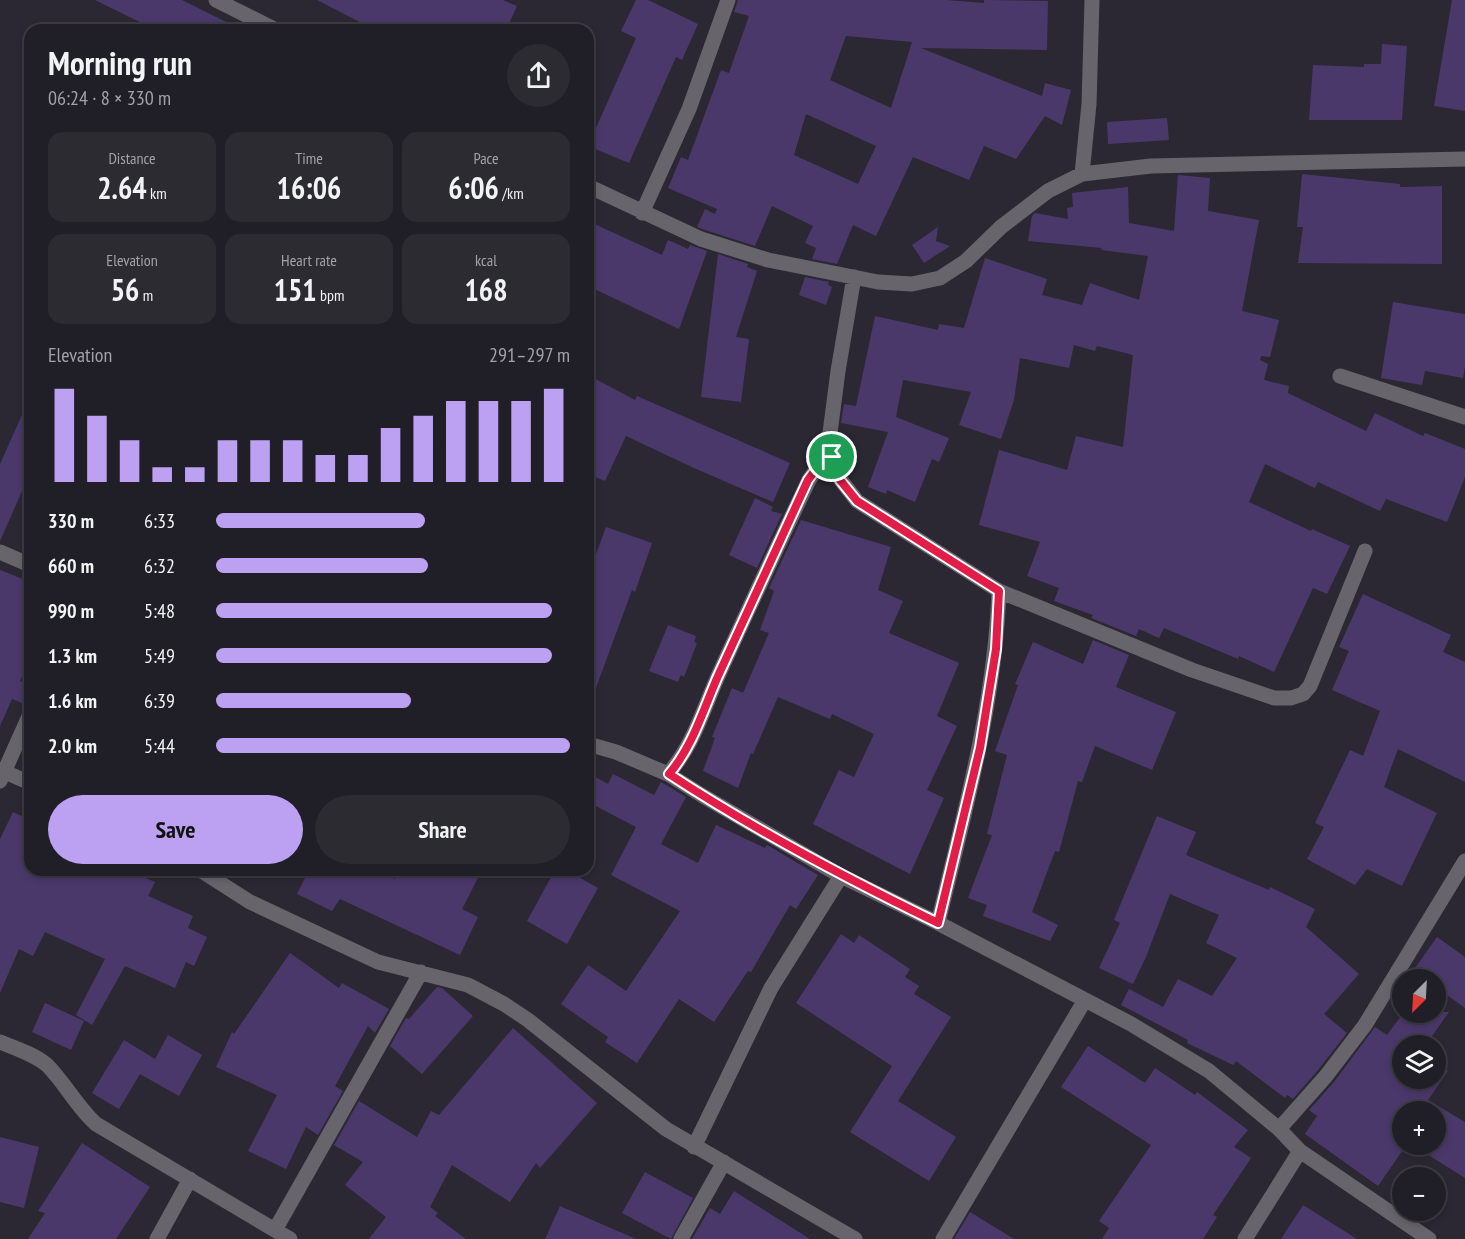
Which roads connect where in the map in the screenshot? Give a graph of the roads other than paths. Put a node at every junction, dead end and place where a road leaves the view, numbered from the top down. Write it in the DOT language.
graph roads {
  1 [pos="216,0"];
  2 [pos="1092,0"];
  3 [pos="724,1"];
  4 [pos="264,24"];
  5 [pos="1465,159"];
  6 [pos="1082,174"];
  7 [pos="594,189"];
  8 [pos="642,213"];
  9 [pos="854,277"];
  10 [pos="1340,376"];
  11 [pos="1465,417"];
  12 [pos="832,457"];
  13 [pos="1365,551"];
  14 [pos="0,552"];
  15 [pos="24,562"];
  16 [pos="999,591"];
  17 [pos="24,727"];
  18 [pos="594,746"];
  19 [pos="669,774"];
  20 [pos="2,776"];
  21 [pos="24,782"];
  22 [pos="1465,861"];
  23 [pos="209,876"];
  24 [pos="841,876"];
  25 [pos="938,923"];
  26 [pos="421,972"];
  27 [pos="1085,1000"];
  28 [pos="0,1042"];
  29 [pos="1279,1129"];
  30 [pos="694,1147"];
  31 [pos="1300,1151"];
  32 [pos="724,1162"];
  33 [pos="190,1179"];
  34 [pos="275,1230"];
  35 [pos="157,1239"];
  36 [pos="290,1239"];
  37 [pos="681,1239"];
  38 [pos="855,1239"];
  39 [pos="943,1239"];
  40 [pos="1245,1239"];
  41 [pos="1429,1239"];
  1 -- 4 [label="street"];
  2 -- 6 [label="street"];
  3 -- 8 [label="street"];
  5 -- 6 [label="street"];
  6 -- 9 [label="street"];
  7 -- 8 [label="street"];
  8 -- 9 [label="street"];
  9 -- 12 [label="street"];
  10 -- 11 [label="street"];
  12 -- 16 [label="street"];
  12 -- 19 [label="street"];
  13 -- 16 [label="street"];
  14 -- 15 [label="street"];
  16 -- 25 [label="street"];
  17 -- 20 [label="street"];
  18 -- 19 [label="street"];
  19 -- 24 [label="street"];
  20 -- 21 [label="street"];
  22 -- 29 [label="street"];
  23 -- 26 [label="street"];
  24 -- 25 [label="street"];
  24 -- 30 [label="street"];
  25 -- 27 [label="street"];
  26 -- 30 [label="street"];
  26 -- 34 [label="street"];
  27 -- 29 [label="street"];
  27 -- 39 [label="street"];
  28 -- 33 [label="street"];
  29 -- 31 [label="street"];
  30 -- 32 [label="street"];
  31 -- 40 [label="street"];
  31 -- 41 [label="street"];
  32 -- 37 [label="street"];
  32 -- 38 [label="street"];
  33 -- 34 [label="street"];
  33 -- 35 [label="street"];
  34 -- 36 [label="street"];
}
